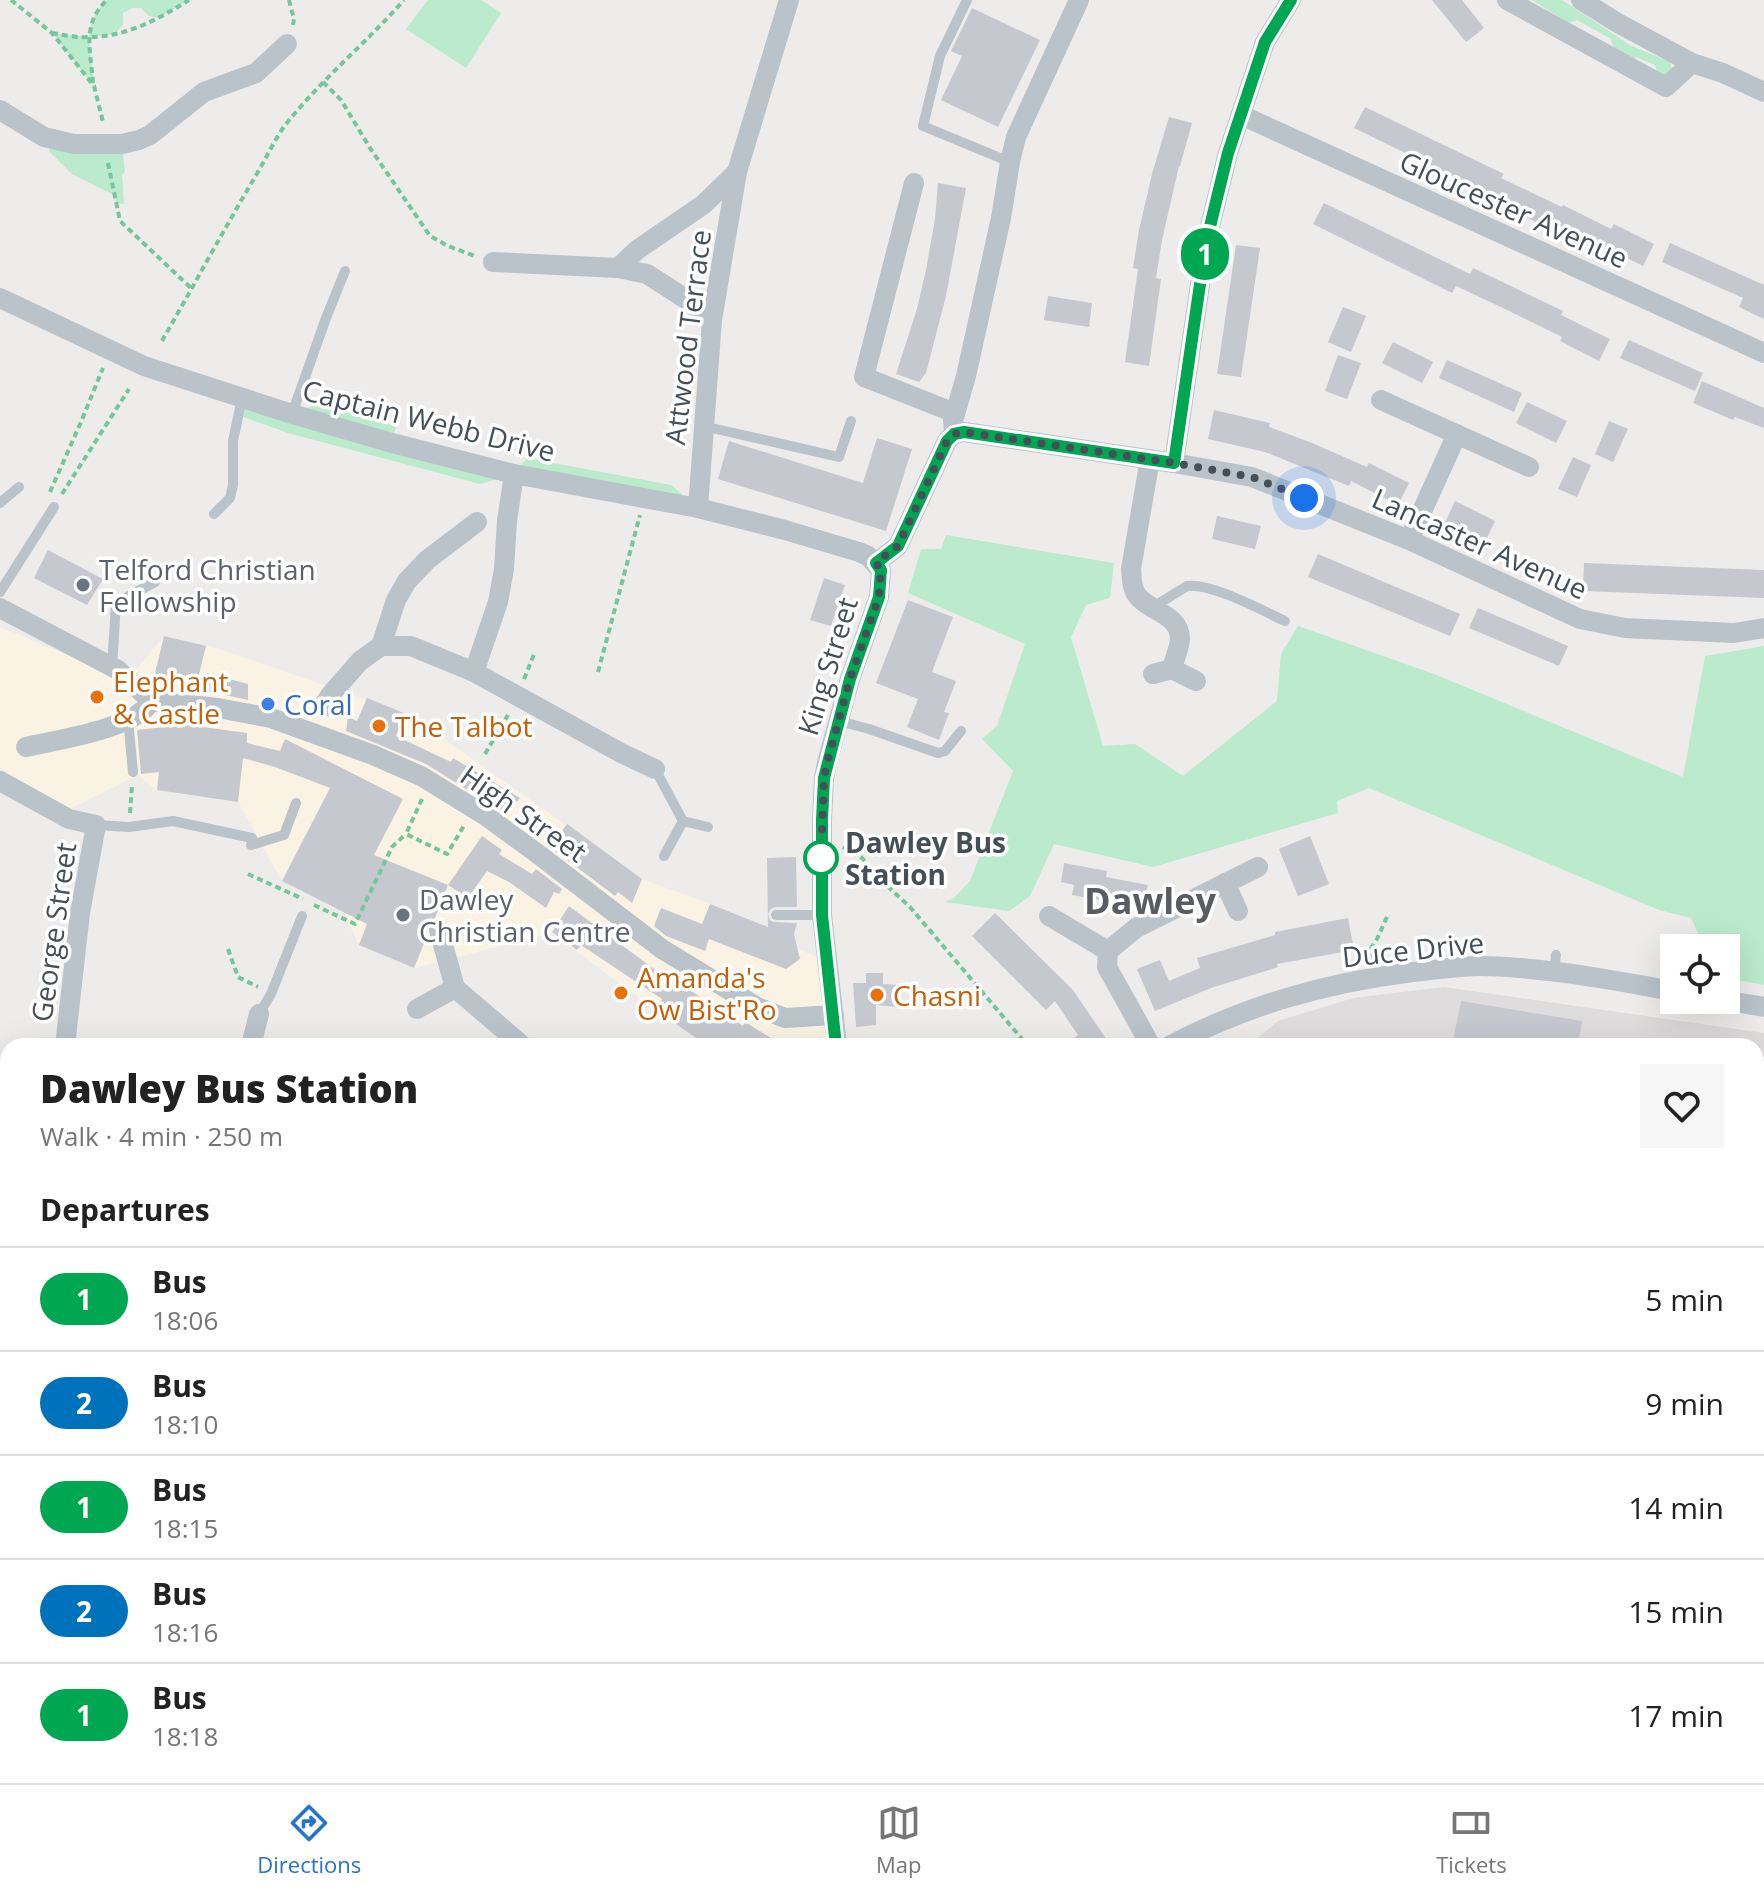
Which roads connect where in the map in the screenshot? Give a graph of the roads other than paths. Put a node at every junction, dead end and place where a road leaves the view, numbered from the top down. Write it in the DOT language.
graph roads {
  1 [pos="789,0"];
  2 [pos="967,0"];
  3 [pos="1079,0"];
  4 [pos="1291,0"];
  5 [pos="1507,0"];
  6 [pos="1581,0"];
  7 [pos="287,44"];
  8 [pos="1692,63"];
  9 [pos="1764,92"];
  10 [pos="0,110"];
  11 [pos="1241,115"];
  12 [pos="1010,162"];
  13 [pos="737,172"];
  14 [pos="914,183"];
  15 [pos="493,262"];
  16 [pos="618,268"];
  17 [pos="345,271"];
  18 [pos="0,298"];
  19 [pos="712,320"];
  20 [pos="1764,353"];
  21 [pos="242,398"];
  22 [pos="1381,400"];
  23 [pos="955,413"];
  24 [pos="292,414"];
  25 [pos="851,421"];
  26 [pos="703,426"];
  27 [pos="954,434"];
  28 [pos="1457,434"];
  29 [pos="1150,459"];
  30 [pos="1174,463"];
  31 [pos="1529,467"];
  32 [pos="514,474"];
  33 [pos="19,487"];
  34 [pos="0,503"];
  35 [pos="698,508"];
  36 [pos="53,509"];
  37 [pos="214,514"];
  38 [pos="477,522"];
  39 [pos="1409,540"];
  40 [pos="867,558"];
  41 [pos="155,582"];
  42 [pos="0,592"];
  43 [pos="1153,607"];
  44 [pos="0,608"];
  45 [pos="1285,621"];
  46 [pos="1764,628"];
  47 [pos="381,646"];
  48 [pos="112,667"];
  49 [pos="474,672"];
  50 [pos="1196,681"];
  51 [pos="151,701"];
  52 [pos="322,708"];
  53 [pos="128,719"];
  54 [pos="839,721"];
  55 [pos="961,731"];
  56 [pos="26,747"];
  57 [pos="655,769"];
  58 [pos="133,772"];
  59 [pos="0,781"];
  60 [pos="296,803"];
  61 [pos="683,821"];
  62 [pos="96,825"];
  63 [pos="708,827"];
  64 [pos="664,856"];
  65 [pos="1258,867"];
  66 [pos="1225,883"];
  67 [pos="1238,911"];
  68 [pos="776,915"];
  69 [pos="822,915"];
  70 [pos="302,916"];
  71 [pos="1049,916"];
  72 [pos="439,930"];
  73 [pos="1108,951"];
  74 [pos="455,988"];
  75 [pos="1660,988"];
  76 [pos="1740,1003"];
  77 [pos="1764,1007"];
  78 [pos="417,1009"];
  79 [pos="259,1014"];
  80 [pos="834,1015"];
  81 [pos="66,1038"];
  82 [pos="253,1038"];
  83 [pos="514,1038"];
  84 [pos="836,1038"];
  85 [pos="1147,1038"];
  86 [pos="1185,1038"];
  1 -- 13 [label="street, Attwood Terrace"];
  2 -- 12 [label="lane"];
  3 -- 12 [label="street"];
  4 -- 11 [label="street"];
  5 -- 8 [label="street"];
  6 -- 8 [label="street"];
  7 -- 10 [label="street"];
  8 -- 9 [label="street"];
  11 -- 20 [label="street, Gloucester Avenue"];
  11 -- 30 [label="street"];
  12 -- 23 [label="street"];
  13 -- 16 [label="street, Attwood Terrace"];
  13 -- 19 [label="street, Attwood Terrace"];
  14 -- 23 [label="street"];
  15 -- 16 [label="street"];
  16 -- 19 [label="street"];
  17 -- 24 [label="lane"];
  18 -- 21 [label="street, Captain Webb Drive"];
  19 -- 26 [label="street, Attwood Terrace"];
  21 -- 24 [label="street, Captain Webb Drive"];
  21 -- 37 [label="lane"];
  22 -- 28 [label="street"];
  23 -- 27 [label="street"];
  24 -- 32 [label="street, Captain Webb Drive"];
  25 -- 26 [label="lane"];
  26 -- 35 [label="street, Attwood Terrace"];
  27 -- 29 [label="street, Lancaster Avenue"];
  27 -- 40 [label="street"];
  28 -- 31 [label="street"];
  28 -- 39 [label="street"];
  29 -- 30 [label="street, Lancaster Avenue"];
  29 -- 43 [label="street"];
  30 -- 39 [label="street, Lancaster Avenue"];
  32 -- 35 [label="street, Captain Webb Drive"];
  32 -- 49 [label="street"];
  33 -- 34 [label="lane"];
  35 -- 40 [label="street, Captain Webb Drive"];
  36 -- 42 [label="lane"];
  38 -- 47 [label="street"];
  39 -- 46 [label="street, Lancaster Avenue"];
  40 -- 54 [label="street, King Street"];
  41 -- 48 [label="lane"];
  43 -- 45 [label="lane"];
  43 -- 50 [label="street"];
  44 -- 48 [label="street"];
  47 -- 49 [label="street"];
  47 -- 52 [label="street"];
  48 -- 51 [label="street"];
  49 -- 57 [label="street"];
  51 -- 53 [label="street"];
  51 -- 80 [label="street, High Street"];
  53 -- 56 [label="street"];
  53 -- 58 [label="lane"];
  54 -- 55 [label="lane"];
  54 -- 69 [label="street, King Street"];
  57 -- 61 [label="lane"];
  59 -- 62 [label="street"];
  60 -- 62 [label="lane"];
  61 -- 63 [label="lane"];
  61 -- 64 [label="lane"];
  62 -- 81 [label="street, George Street"];
  65 -- 66 [label="street"];
  66 -- 67 [label="street"];
  66 -- 73 [label="street"];
  68 -- 69 [label="lane"];
  69 -- 80 [label="street, King Street"];
  70 -- 79 [label="lane"];
  71 -- 73 [label="street"];
  72 -- 74 [label="street"];
  73 -- 85 [label="street"];
  74 -- 78 [label="street"];
  74 -- 83 [label="street"];
  75 -- 86 [label="street, Duce Drive"];
  76 -- 77 [label="street"];
  79 -- 82 [label="street"];
  80 -- 84 [label="street, King Street"];
}
